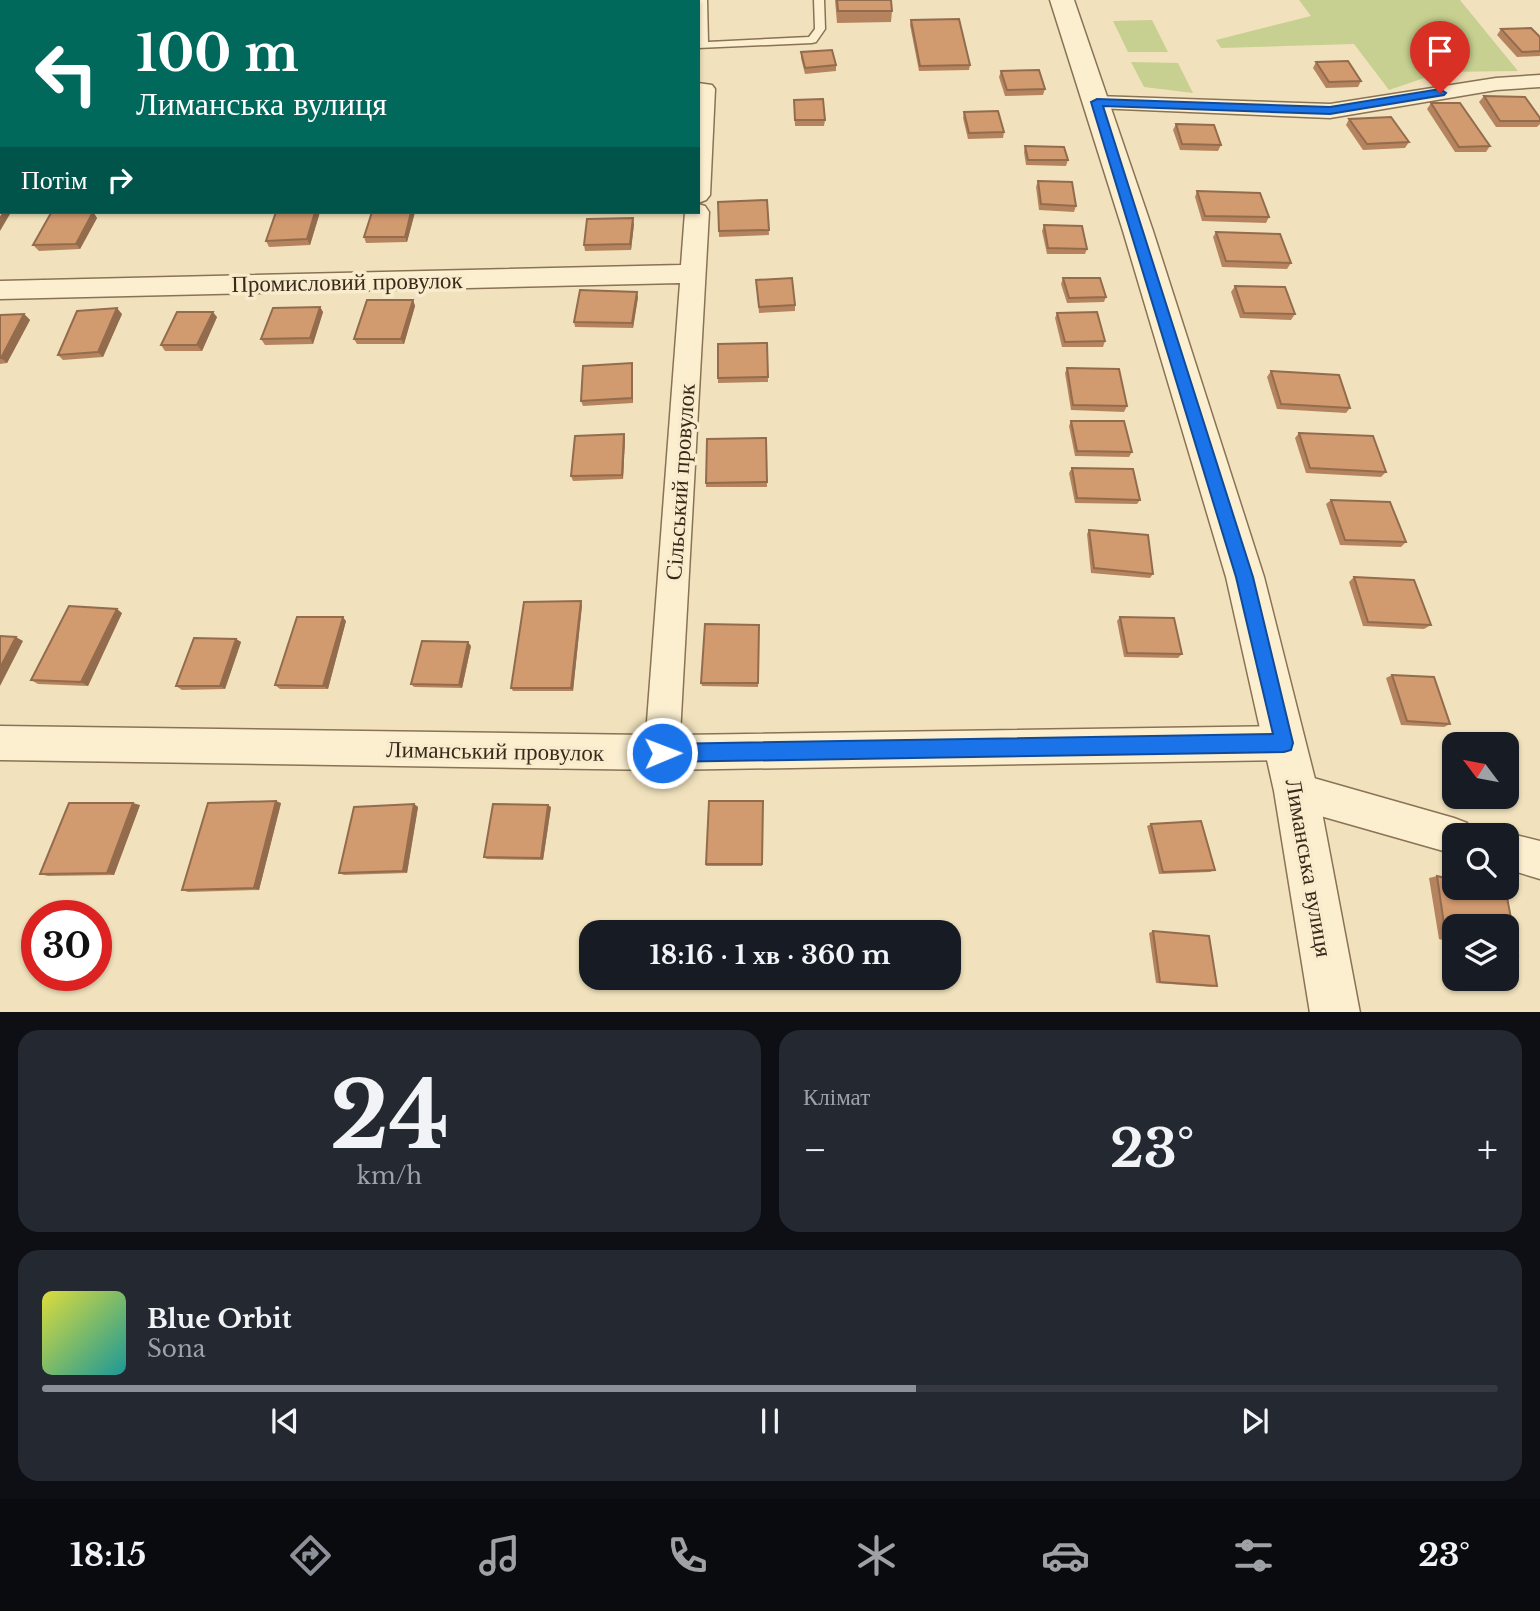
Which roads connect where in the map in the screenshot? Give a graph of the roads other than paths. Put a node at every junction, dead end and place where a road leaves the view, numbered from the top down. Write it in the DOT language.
graph roads {
  1 [pos="702,0"];
  2 [pos="819,0"];
  3 [pos="1062,0"];
  4 [pos="701,45"];
  5 [pos="1540,81"];
  6 [pos="701,89"];
  7 [pos="1097,102"];
  8 [pos="700,124"];
  9 [pos="697,214"];
  10 [pos="693,274"];
  11 [pos="0,290"];
  12 [pos="0,743"];
  13 [pos="1284,743"];
  14 [pos="662,753"];
  15 [pos="1296,791"];
  16 [pos="1442,833"];
  17 [pos="1519,854"];
  18 [pos="1540,860"];
  19 [pos="1335,1012"];
  1 -- 4 [label="lane"];
  2 -- 4 [label="lane"];
  3 -- 7 [label="street, Лиманська вулиця"];
  5 -- 7 [label="street"];
  6 -- 8 [label="street"];
  7 -- 13 [label="street, Лиманська вулиця"];
  9 -- 10 [label="street, Сільський провулок"];
  10 -- 11 [label="street, Промисловий провулок"];
  10 -- 14 [label="street, Сільський провулок"];
  12 -- 14 [label="street, Лиманський провулок"];
  13 -- 14 [label="street, Лиманський провулок"];
  13 -- 15 [label="street, Лиманська вулиця"];
  15 -- 16 [label="street"];
  15 -- 19 [label="street, Лиманська вулиця"];
  17 -- 18 [label="street"];
}
